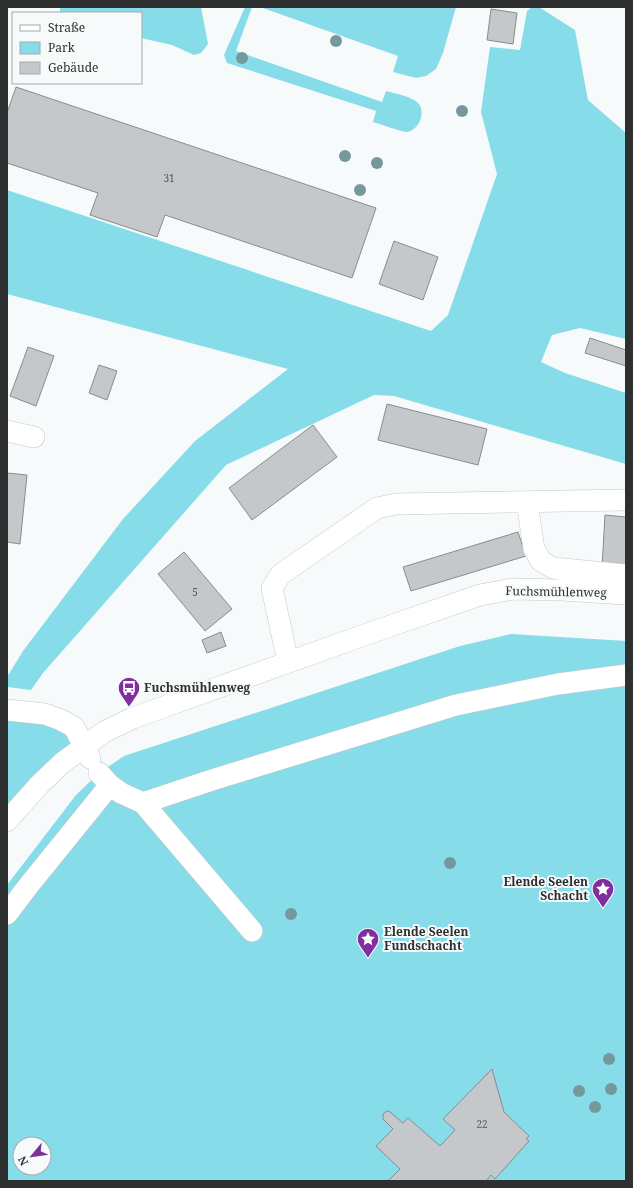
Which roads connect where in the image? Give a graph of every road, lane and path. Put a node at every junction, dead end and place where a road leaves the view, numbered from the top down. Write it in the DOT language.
graph roads {
  1 [pos="7,430"];
  2 [pos="34,437"];
  3 [pos="626,500"];
  4 [pos="527,502"];
  5 [pos="626,575"];
  6 [pos="626,594"];
  7 [pos="288,662"];
  8 [pos="626,675"];
  9 [pos="7,710"];
  10 [pos="96,767"];
  11 [pos="144,803"];
  12 [pos="7,821"];
  13 [pos="7,914"];
  14 [pos="252,931"];
  1 -- 2 [label="street"];
  3 -- 4 [label="street"];
  4 -- 5 [label="street"];
  4 -- 7 [label="street"];
  6 -- 7 [label="street, Fuchsmühlenweg"];
  7 -- 10 [label="street, Fuchsmühlenweg"];
  8 -- 11 [label="street"];
  9 -- 10 [label="street"];
  10 -- 11 [label="street"];
  10 -- 12 [label="street, Fuchsmühlenweg"];
  10 -- 13 [label="street"];
  11 -- 14 [label="street"];
}
